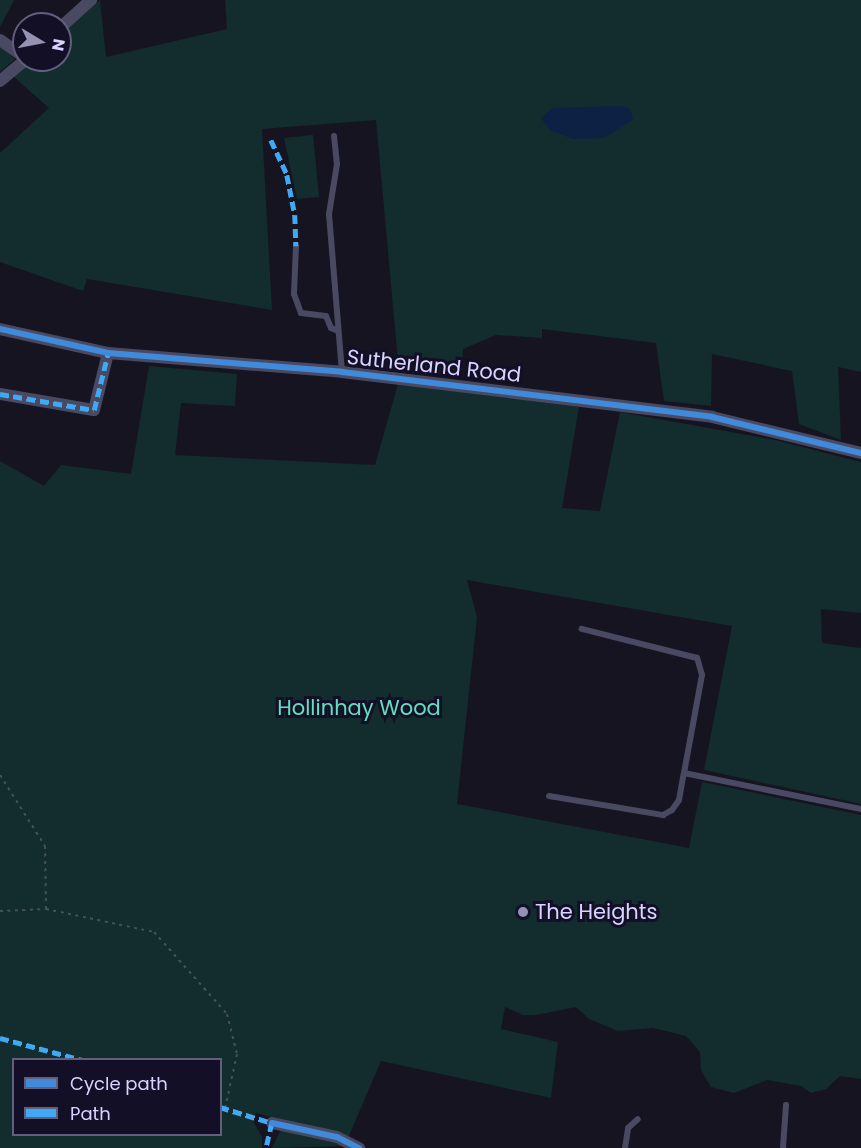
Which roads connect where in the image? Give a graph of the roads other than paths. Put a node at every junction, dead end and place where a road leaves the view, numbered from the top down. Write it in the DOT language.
graph roads {
  1 [pos="91,0"];
  2 [pos="72,17"];
  3 [pos="0,40"];
  4 [pos="12,49"];
  5 [pos="12,70"];
  6 [pos="0,81"];
  7 [pos="334,136"];
  8 [pos="296,246"];
  9 [pos="0,329"];
  10 [pos="338,331"];
  11 [pos="108,352"];
  12 [pos="342,372"];
  13 [pos="0,394"];
  14 [pos="861,453"];
  15 [pos="582,629"];
  16 [pos="684,773"];
  17 [pos="549,796"];
  18 [pos="861,809"];
  19 [pos="786,1105"];
  20 [pos="638,1119"];
  21 [pos="272,1124"];
  22 [pos="359,1148"];
  23 [pos="625,1148"];
  24 [pos="783,1148"];
  1 -- 2 [label="street"];
  3 -- 4 [label="street"];
  5 -- 6 [label="street"];
  7 -- 10 [label="lane"];
  8 -- 10 [label="lane"];
  9 -- 11 [label="street, Sutherland Road"];
  10 -- 12 [label="lane"];
  11 -- 12 [label="street, Sutherland Road"];
  11 -- 13 [label="street"];
  12 -- 14 [label="street, Sutherland Road"];
  15 -- 16 [label="lane"];
  16 -- 17 [label="lane"];
  16 -- 18 [label="lane"];
  19 -- 24 [label="lane"];
  20 -- 23 [label="lane"];
  21 -- 22 [label="street"];
}
